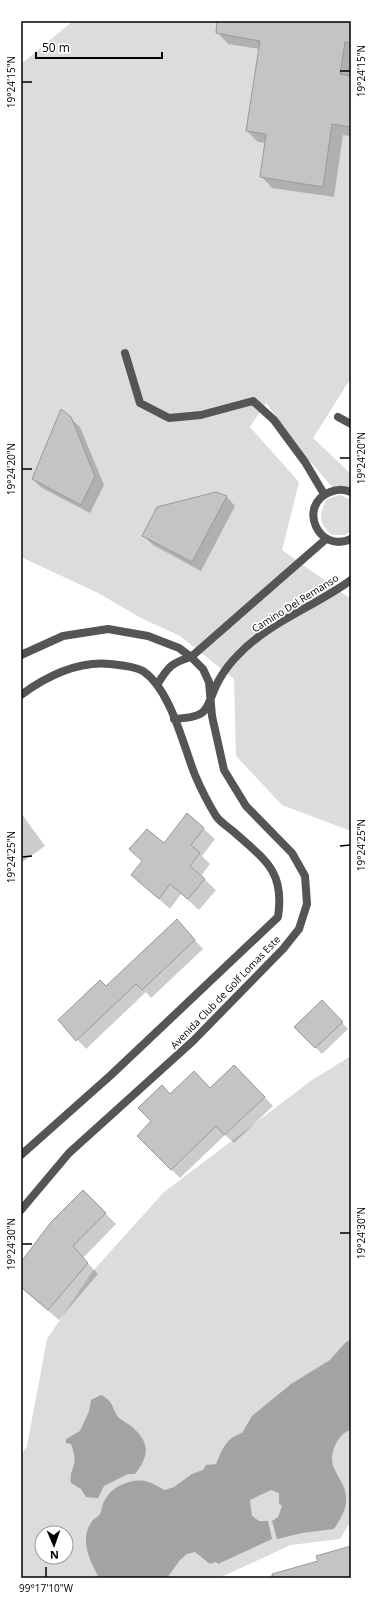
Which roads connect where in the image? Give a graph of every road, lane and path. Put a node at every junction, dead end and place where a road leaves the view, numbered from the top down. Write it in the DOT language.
graph roads {
  1 [pos="125,353"];
  2 [pos="338,417"];
  3 [pos="351,424"];
  4 [pos="351,492"];
  5 [pos="324,494"];
  6 [pos="326,539"];
  7 [pos="351,539"];
  8 [pos="351,580"];
  9 [pos="21,655"];
  10 [pos="191,658"];
  11 [pos="157,685"];
  12 [pos="21,695"];
  13 [pos="210,703"];
  14 [pos="174,719"];
  15 [pos="21,1155"];
  16 [pos="21,1210"];
  1 -- 5 [label="street"];
  2 -- 3 [label="street"];
  4 -- 5 [label="street"];
  5 -- 6 [label="street"];
  6 -- 7 [label="street"];
  6 -- 10 [label="street"];
  8 -- 13 [label="street, Camino Del Remanso"];
  9 -- 10 [label="street, Avenida Club de Golf Lomas Este"];
  10 -- 11 [label="street"];
  10 -- 13 [label="street, Avenida Club de Golf Lomas Este"];
  11 -- 12 [label="street, Avenida Club de Golf Lomas Este"];
  11 -- 14 [label="street, Avenida Club de Golf Lomas Este"];
  13 -- 14 [label="street"];
  13 -- 16 [label="street, Avenida Club de Golf Lomas Este"];
  14 -- 15 [label="street, Avenida Club de Golf Lomas Este"];
}
